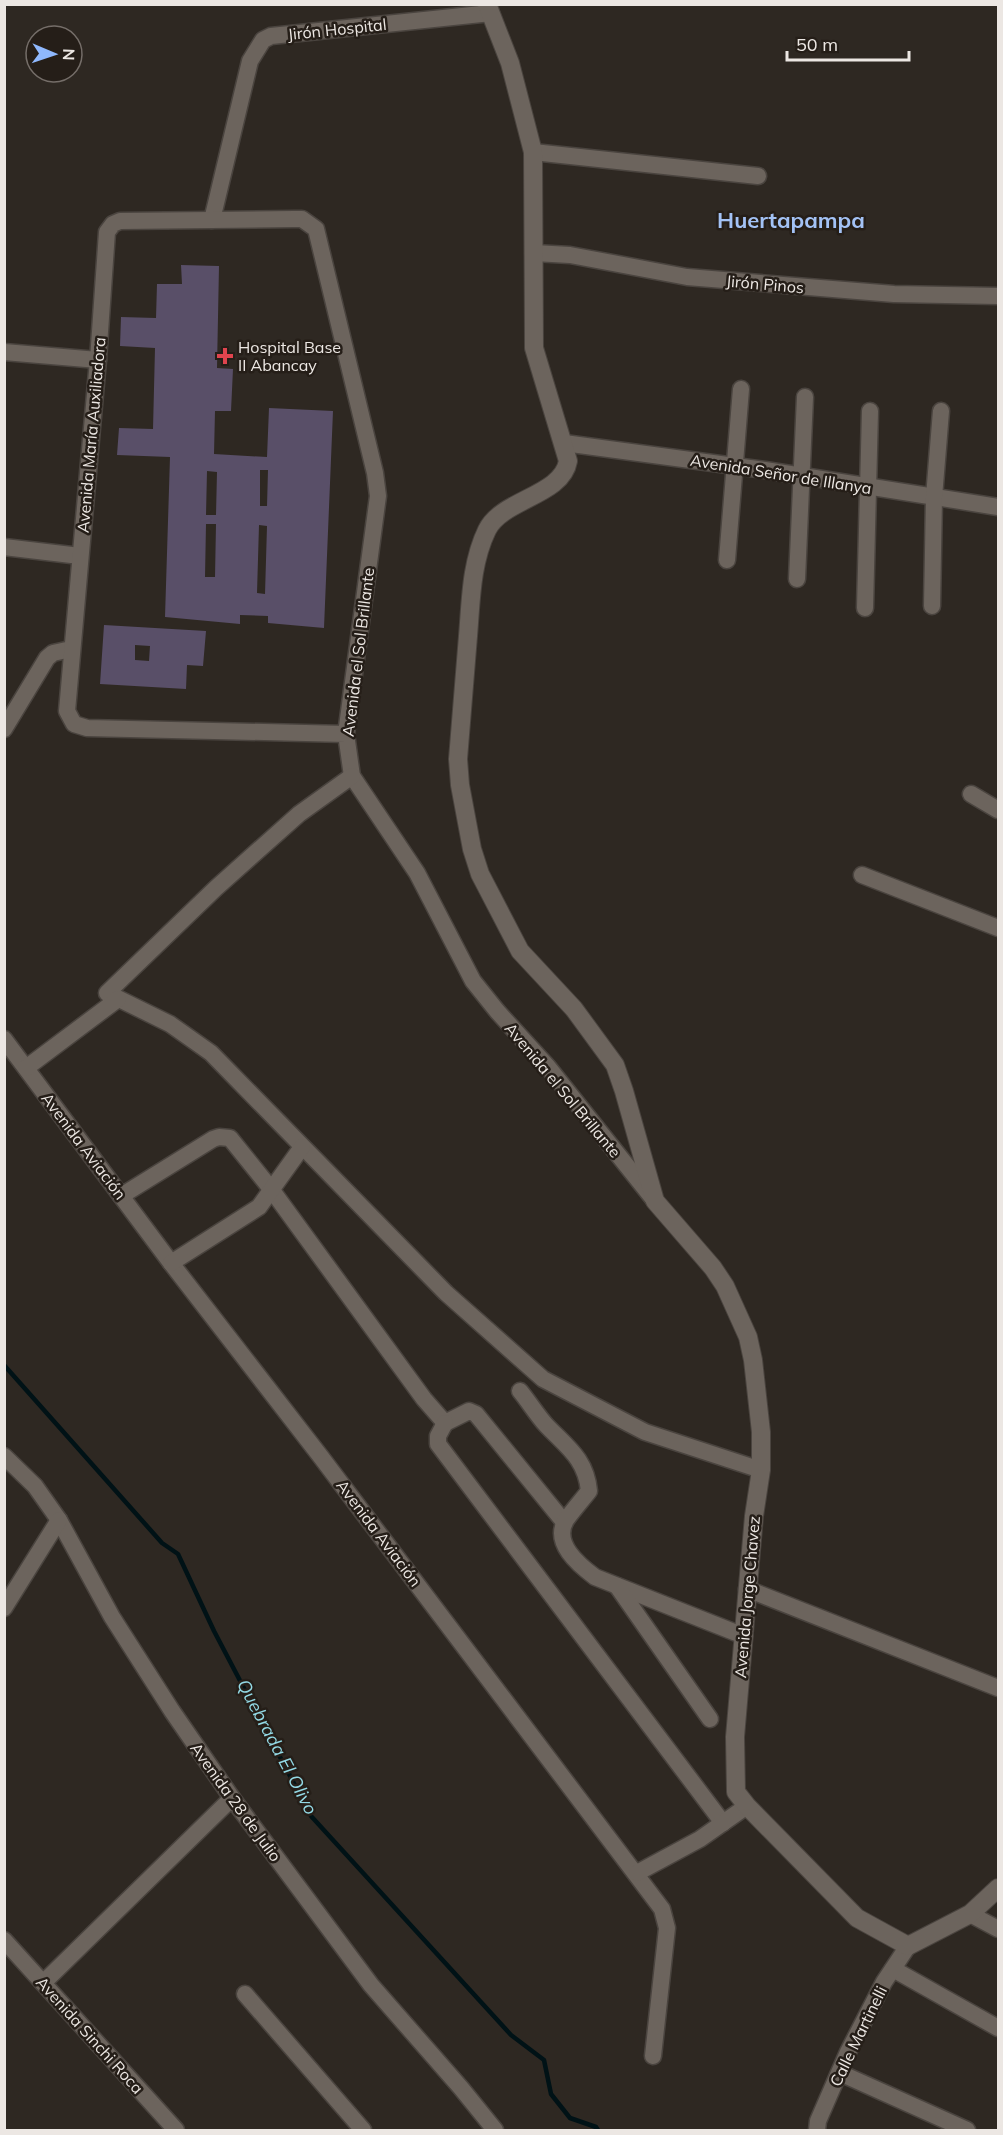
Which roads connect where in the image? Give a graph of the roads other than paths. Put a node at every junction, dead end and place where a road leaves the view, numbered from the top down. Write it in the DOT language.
graph roads {
  1 [pos="489,9"];
  2 [pos="533,152"];
  3 [pos="758,176"];
  4 [pos="212,220"];
  5 [pos="534,253"];
  6 [pos="999,296"];
  7 [pos="4,352"];
  8 [pos="98,360"];
  9 [pos="741,388"];
  10 [pos="805,397"];
  11 [pos="870,411"];
  12 [pos="941,411"];
  13 [pos="564,442"];
  14 [pos="734,467"];
  15 [pos="800,476"];
  16 [pos="868,488"];
  17 [pos="934,497"];
  18 [pos="999,507"];
  19 [pos="4,547"];
  20 [pos="80,556"];
  21 [pos="727,560"];
  22 [pos="797,579"];
  23 [pos="932,606"];
  24 [pos="865,608"];
  25 [pos="71,649"];
  26 [pos="4,729"];
  27 [pos="346,735"];
  28 [pos="352,776"];
  29 [pos="971,794"];
  30 [pos="999,810"];
  31 [pos="862,875"];
  32 [pos="999,928"];
  33 [pos="118,999"];
  34 [pos="4,1040"];
  35 [pos="26,1068"];
  36 [pos="302,1147"];
  37 [pos="271,1189"];
  38 [pos="121,1196"];
  39 [pos="655,1201"];
  40 [pos="171,1263"];
  41 [pos="520,1391"];
  42 [pos="445,1423"];
  43 [pos="4,1456"];
  44 [pos="761,1470"];
  45 [pos="59,1520"];
  46 [pos="564,1522"];
  47 [pos="617,1586"];
  48 [pos="747,1588"];
  49 [pos="4,1608"];
  50 [pos="744,1636"];
  51 [pos="999,1688"];
  52 [pos="710,1719"];
  53 [pos="232,1798"];
  54 [pos="747,1806"];
  55 [pos="723,1823"];
  56 [pos="637,1873"];
  57 [pos="999,1888"];
  58 [pos="970,1914"];
  59 [pos="999,1929"];
  60 [pos="4,1940"];
  61 [pos="908,1946"];
  62 [pos="893,1969"];
  63 [pos="43,1983"];
  64 [pos="244,1994"];
  65 [pos="999,2028"];
  66 [pos="653,2056"];
  67 [pos="840,2073"];
  68 [pos="176,2130"];
  69 [pos="363,2130"];
  70 [pos="495,2130"];
  71 [pos="817,2130"];
  72 [pos="967,2130"];
  1 -- 2 [label="street"];
  1 -- 4 [label="street, Jirón Hospital"];
  2 -- 3 [label="street"];
  2 -- 5 [label="street"];
  4 -- 8 [label="street, Avenida María Auxiliadora"];
  4 -- 27 [label="street, Avenida el Sol Brillante"];
  5 -- 6 [label="street, Jirón Pinos"];
  5 -- 13 [label="street"];
  7 -- 8 [label="street"];
  8 -- 20 [label="street, Avenida María Auxiliadora"];
  9 -- 14 [label="street"];
  10 -- 15 [label="street"];
  11 -- 16 [label="street"];
  12 -- 17 [label="street"];
  13 -- 14 [label="street, Avenida Señor de Illanya"];
  13 -- 39 [label="street"];
  14 -- 15 [label="street, Avenida Señor de Illanya"];
  14 -- 21 [label="street"];
  15 -- 16 [label="street, Avenida Señor de Illanya"];
  15 -- 22 [label="street"];
  16 -- 17 [label="street, Avenida Señor de Illanya"];
  16 -- 24 [label="street"];
  17 -- 18 [label="street, Avenida Señor de Illanya"];
  17 -- 23 [label="street"];
  19 -- 20 [label="street"];
  20 -- 25 [label="street, Avenida María Auxiliadora"];
  25 -- 26 [label="street"];
  25 -- 27 [label="street, Avenida María Auxiliadora"];
  27 -- 28 [label="street, Avenida el Sol Brillante"];
  28 -- 33 [label="street"];
  28 -- 39 [label="street, Avenida el Sol Brillante"];
  29 -- 30 [label="street"];
  31 -- 32 [label="street"];
  33 -- 35 [label="street"];
  33 -- 36 [label="street"];
  34 -- 35 [label="street, Avenida Aviación"];
  35 -- 38 [label="street, Avenida Aviación"];
  36 -- 37 [label="street"];
  36 -- 44 [label="street"];
  37 -- 38 [label="street"];
  37 -- 40 [label="street"];
  37 -- 42 [label="street"];
  38 -- 40 [label="street, Avenida Aviación"];
  39 -- 44 [label="street, Avenida Jorge Chavez"];
  40 -- 56 [label="street, Avenida Aviación"];
  41 -- 46 [label="street"];
  42 -- 46 [label="street"];
  42 -- 55 [label="street"];
  43 -- 45 [label="street, Avenida 28 de Julio"];
  44 -- 48 [label="street, Avenida Jorge Chavez"];
  45 -- 49 [label="street"];
  45 -- 53 [label="street, Avenida 28 de Julio"];
  46 -- 47 [label="street"];
  47 -- 50 [label="street"];
  47 -- 52 [label="street"];
  48 -- 50 [label="street, Avenida Jorge Chavez"];
  48 -- 51 [label="street"];
  50 -- 54 [label="street, Avenida Jorge Chavez"];
  53 -- 63 [label="street"];
  53 -- 70 [label="street, Avenida 28 de Julio"];
  54 -- 55 [label="street"];
  54 -- 61 [label="street, Avenida Jorge Chavez"];
  55 -- 56 [label="street"];
  56 -- 66 [label="street, Avenida Aviación"];
  57 -- 58 [label="street"];
  58 -- 59 [label="street"];
  58 -- 61 [label="street"];
  60 -- 63 [label="street, Avenida Sinchi Roca"];
  61 -- 62 [label="street, Calle Martinelli"];
  62 -- 65 [label="street"];
  62 -- 67 [label="street, Calle Martinelli"];
  63 -- 68 [label="street, Avenida Sinchi Roca"];
  64 -- 69 [label="street"];
  67 -- 71 [label="street, Calle Martinelli"];
  67 -- 72 [label="street"];
}
